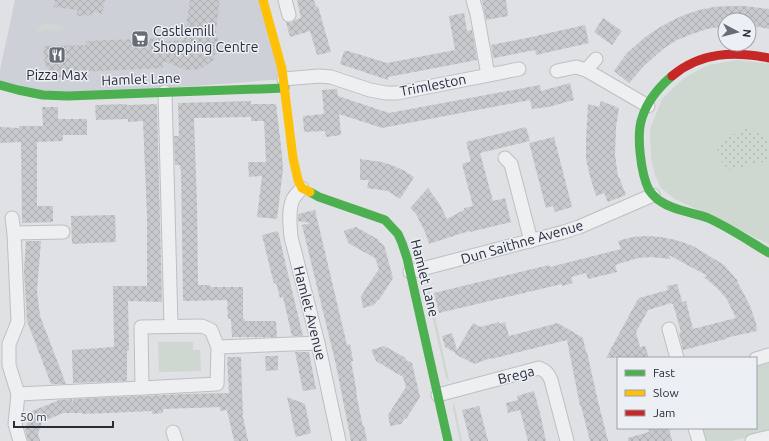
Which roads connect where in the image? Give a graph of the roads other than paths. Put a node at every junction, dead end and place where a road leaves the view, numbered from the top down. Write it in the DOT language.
graph roads {
  1 [pos="263,0"];
  2 [pos="285,0"];
  3 [pos="473,0"];
  4 [pos="289,15"];
  5 [pos="769,58"];
  6 [pos="596,59"];
  7 [pos="519,69"];
  8 [pos="586,70"];
  9 [pos="557,72"];
  10 [pos="488,74"];
  11 [pos="284,84"];
  12 [pos="0,85"];
  13 [pos="165,92"];
  14 [pos="648,106"];
  15 [pos="505,158"];
  16 [pos="302,188"];
  17 [pos="653,195"];
  18 [pos="12,218"];
  19 [pos="14,232"];
  20 [pos="63,232"];
  21 [pos="532,241"];
  22 [pos="769,253"];
  23 [pos="410,272"];
  24 [pos="171,326"];
  25 [pos="669,329"];
  26 [pos="318,343"];
  27 [pos="4,344"];
  28 [pos="218,347"];
  29 [pos="769,355"];
  30 [pos="677,357"];
  31 [pos="757,359"];
  32 [pos="142,388"];
  33 [pos="18,394"];
  34 [pos="438,395"];
  35 [pos="695,429"];
  36 [pos="769,437"];
  37 [pos="20,441"];
  38 [pos="339,441"];
  39 [pos="448,441"];
  40 [pos="567,441"];
  41 [pos="699,441"];
  42 [pos="752,441"];
  1 -- 11 [label="street"];
  2 -- 4 [label="street"];
  3 -- 10 [label="street"];
  5 -- 14 [label="street"];
  6 -- 8 [label="street"];
  7 -- 10 [label="street, Trimleston"];
  8 -- 9 [label="street"];
  8 -- 14 [label="street"];
  10 -- 11 [label="street, Trimleston"];
  11 -- 13 [label="street, Hamlet Lane"];
  11 -- 16 [label="street"];
  12 -- 13 [label="street, Hamlet Lane"];
  13 -- 24 [label="street"];
  14 -- 17 [label="street"];
  15 -- 21 [label="street"];
  16 -- 23 [label="street, Hamlet Lane"];
  16 -- 26 [label="street, Hamlet Avenue"];
  17 -- 21 [label="street, Dun Saithne Avenue"];
  17 -- 22 [label="street"];
  18 -- 19 [label="street"];
  19 -- 20 [label="street"];
  19 -- 27 [label="street"];
  21 -- 23 [label="street, Dun Saithne Avenue"];
  23 -- 34 [label="street, Hamlet Lane"];
  24 -- 28 [label="street"];
  24 -- 32 [label="street"];
  25 -- 30 [label="street"];
  26 -- 28 [label="street"];
  26 -- 38 [label="street, Hamlet Avenue"];
  27 -- 33 [label="street"];
  28 -- 32 [label="street"];
  29 -- 31 [label="street"];
  32 -- 33 [label="street"];
  33 -- 37 [label="street"];
  34 -- 39 [label="street, Hamlet Lane"];
  34 -- 40 [label="street, Brega"];
  35 -- 41 [label="street"];
  36 -- 42 [label="street"];
}
